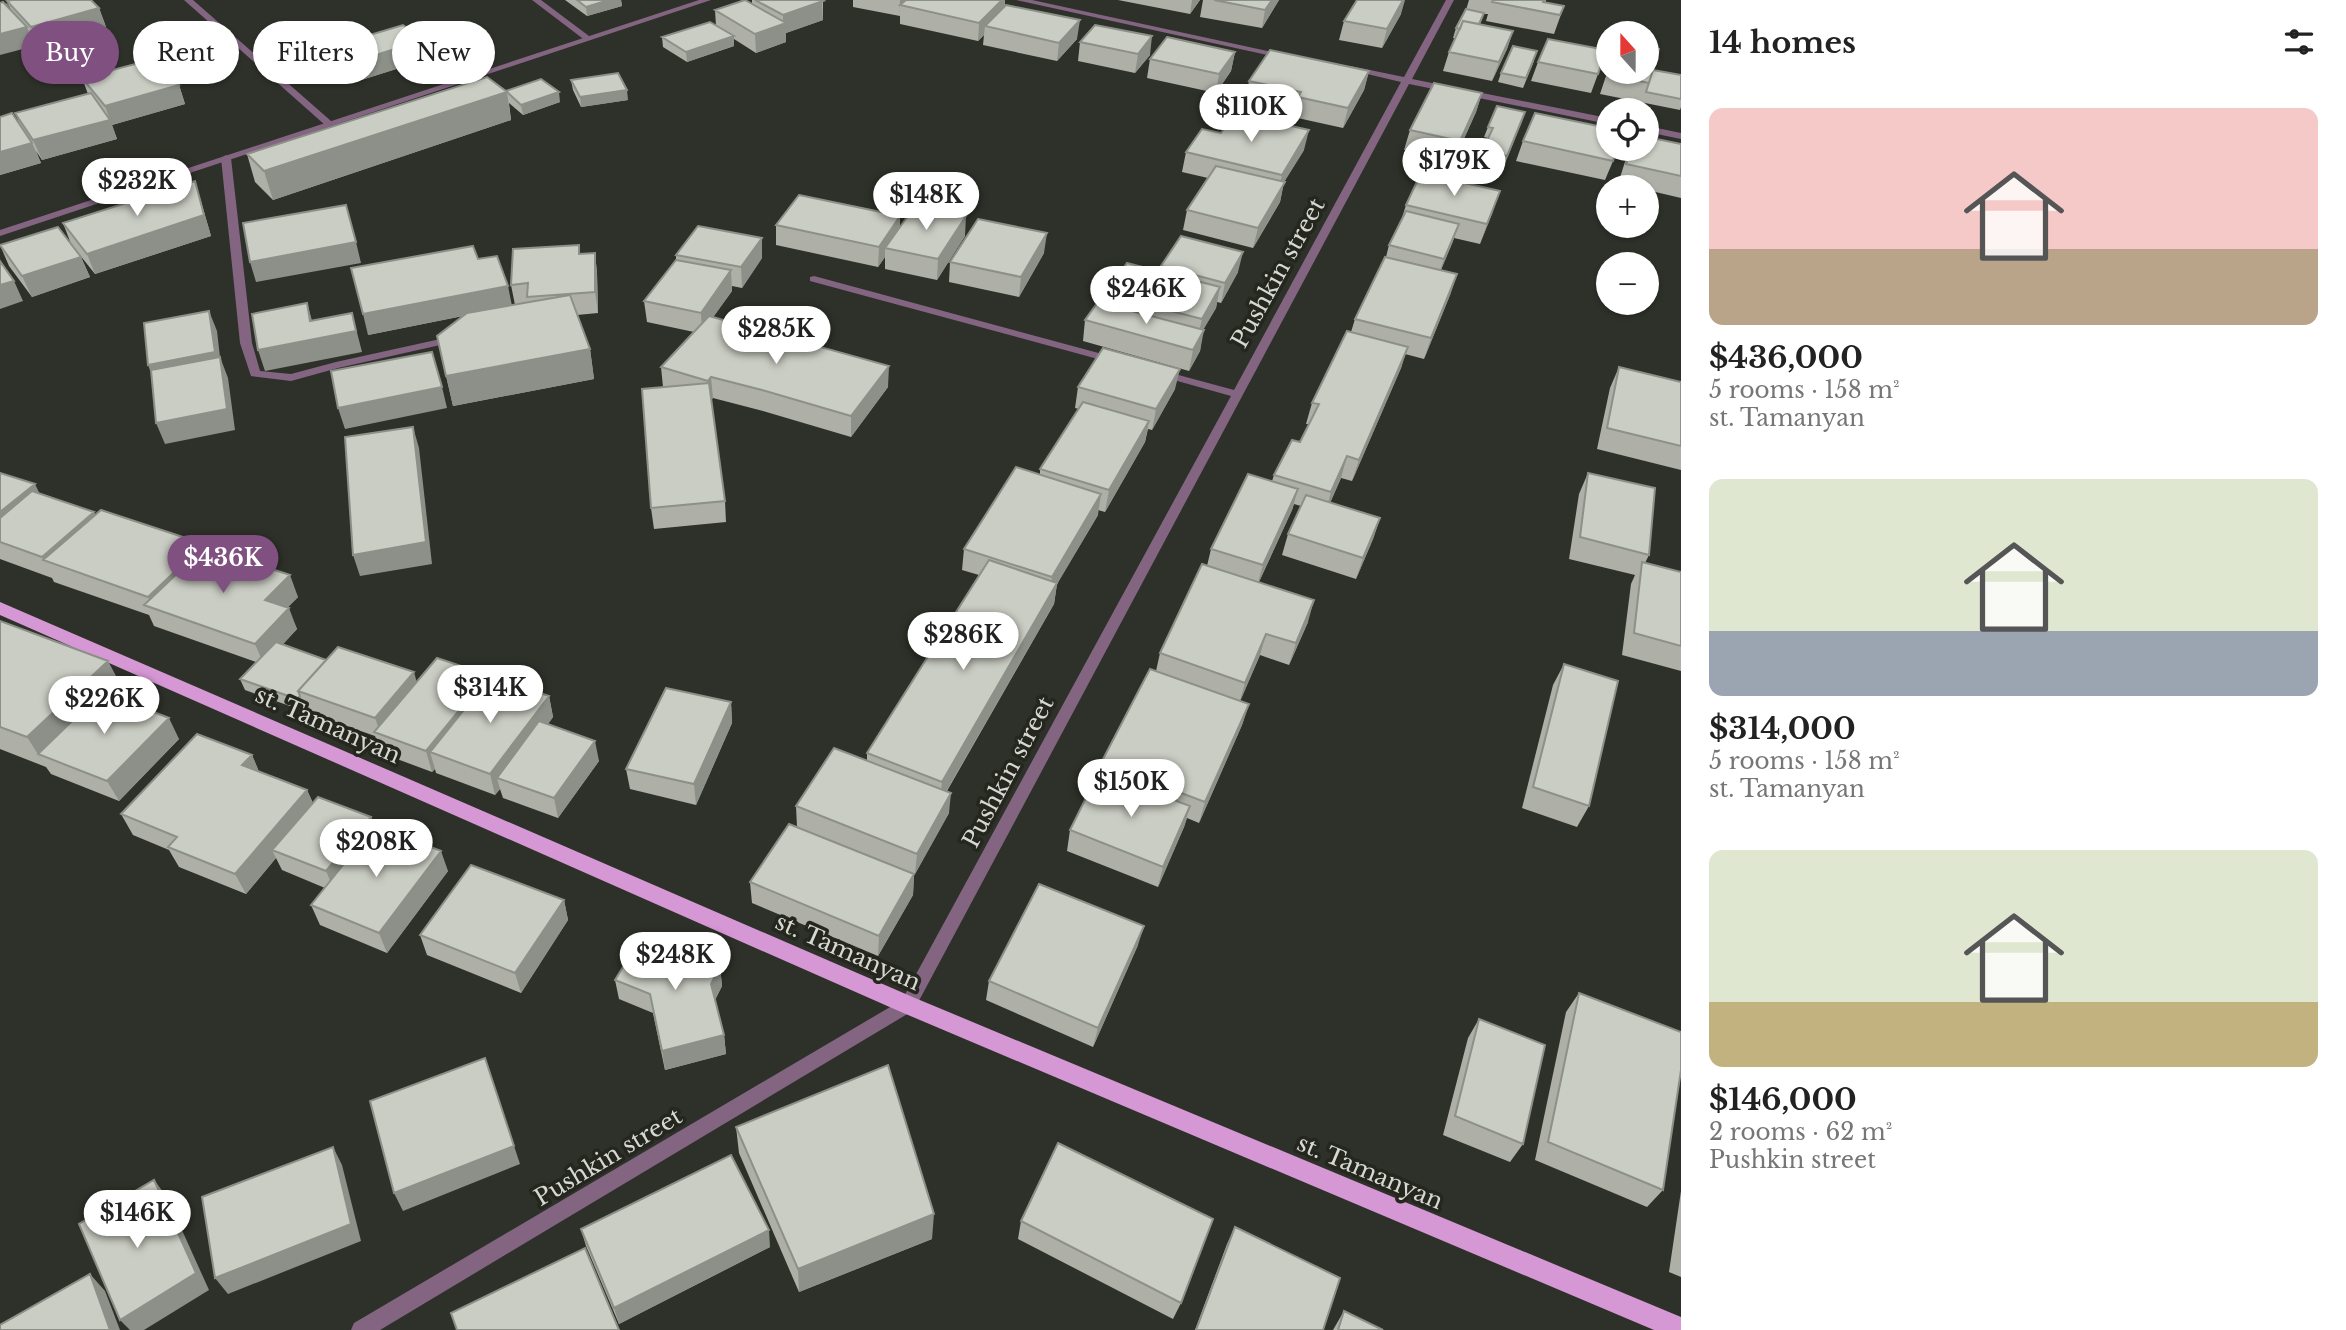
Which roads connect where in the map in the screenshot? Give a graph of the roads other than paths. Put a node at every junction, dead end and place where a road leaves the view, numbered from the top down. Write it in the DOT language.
graph roads {
  1 [pos="29,0"];
  2 [pos="188,0"];
  3 [pos="536,0"];
  4 [pos="706,0"];
  5 [pos="1020,0"];
  6 [pos="1450,0"];
  7 [pos="0,7"];
  8 [pos="589,39"];
  9 [pos="1301,59"];
  10 [pos="1341,67"];
  11 [pos="1408,81"];
  12 [pos="1596,119"];
  13 [pos="328,123"];
  14 [pos="1659,131"];
  15 [pos="1681,136"];
  16 [pos="226,158"];
  17 [pos="0,233"];
  18 [pos="814,279"];
  19 [pos="454,339"];
  20 [pos="1132,365"];
  21 [pos="1145,369"];
  22 [pos="1237,394"];
  23 [pos="0,608"];
  24 [pos="908,1005"];
  25 [pos="1681,1329"];
  26 [pos="361,1330"];
  1 -- 7 [label="street"];
  2 -- 13 [label="street"];
  3 -- 8 [label="street"];
  4 -- 8 [label="street"];
  5 -- 9 [label="street"];
  6 -- 11 [label="street, Pushkin street"];
  8 -- 13 [label="street"];
  10 -- 11 [label="street"];
  11 -- 12 [label="street"];
  11 -- 22 [label="street, Pushkin street"];
  13 -- 16 [label="street"];
  14 -- 15 [label="street"];
  16 -- 17 [label="street"];
  16 -- 19 [label="street"];
  18 -- 20 [label="street"];
  21 -- 22 [label="street"];
  22 -- 24 [label="street, Pushkin street"];
  23 -- 24 [label="main road, st. Tamanyan"];
  24 -- 25 [label="main road, st. Tamanyan"];
  24 -- 26 [label="street, Pushkin street"];
}
